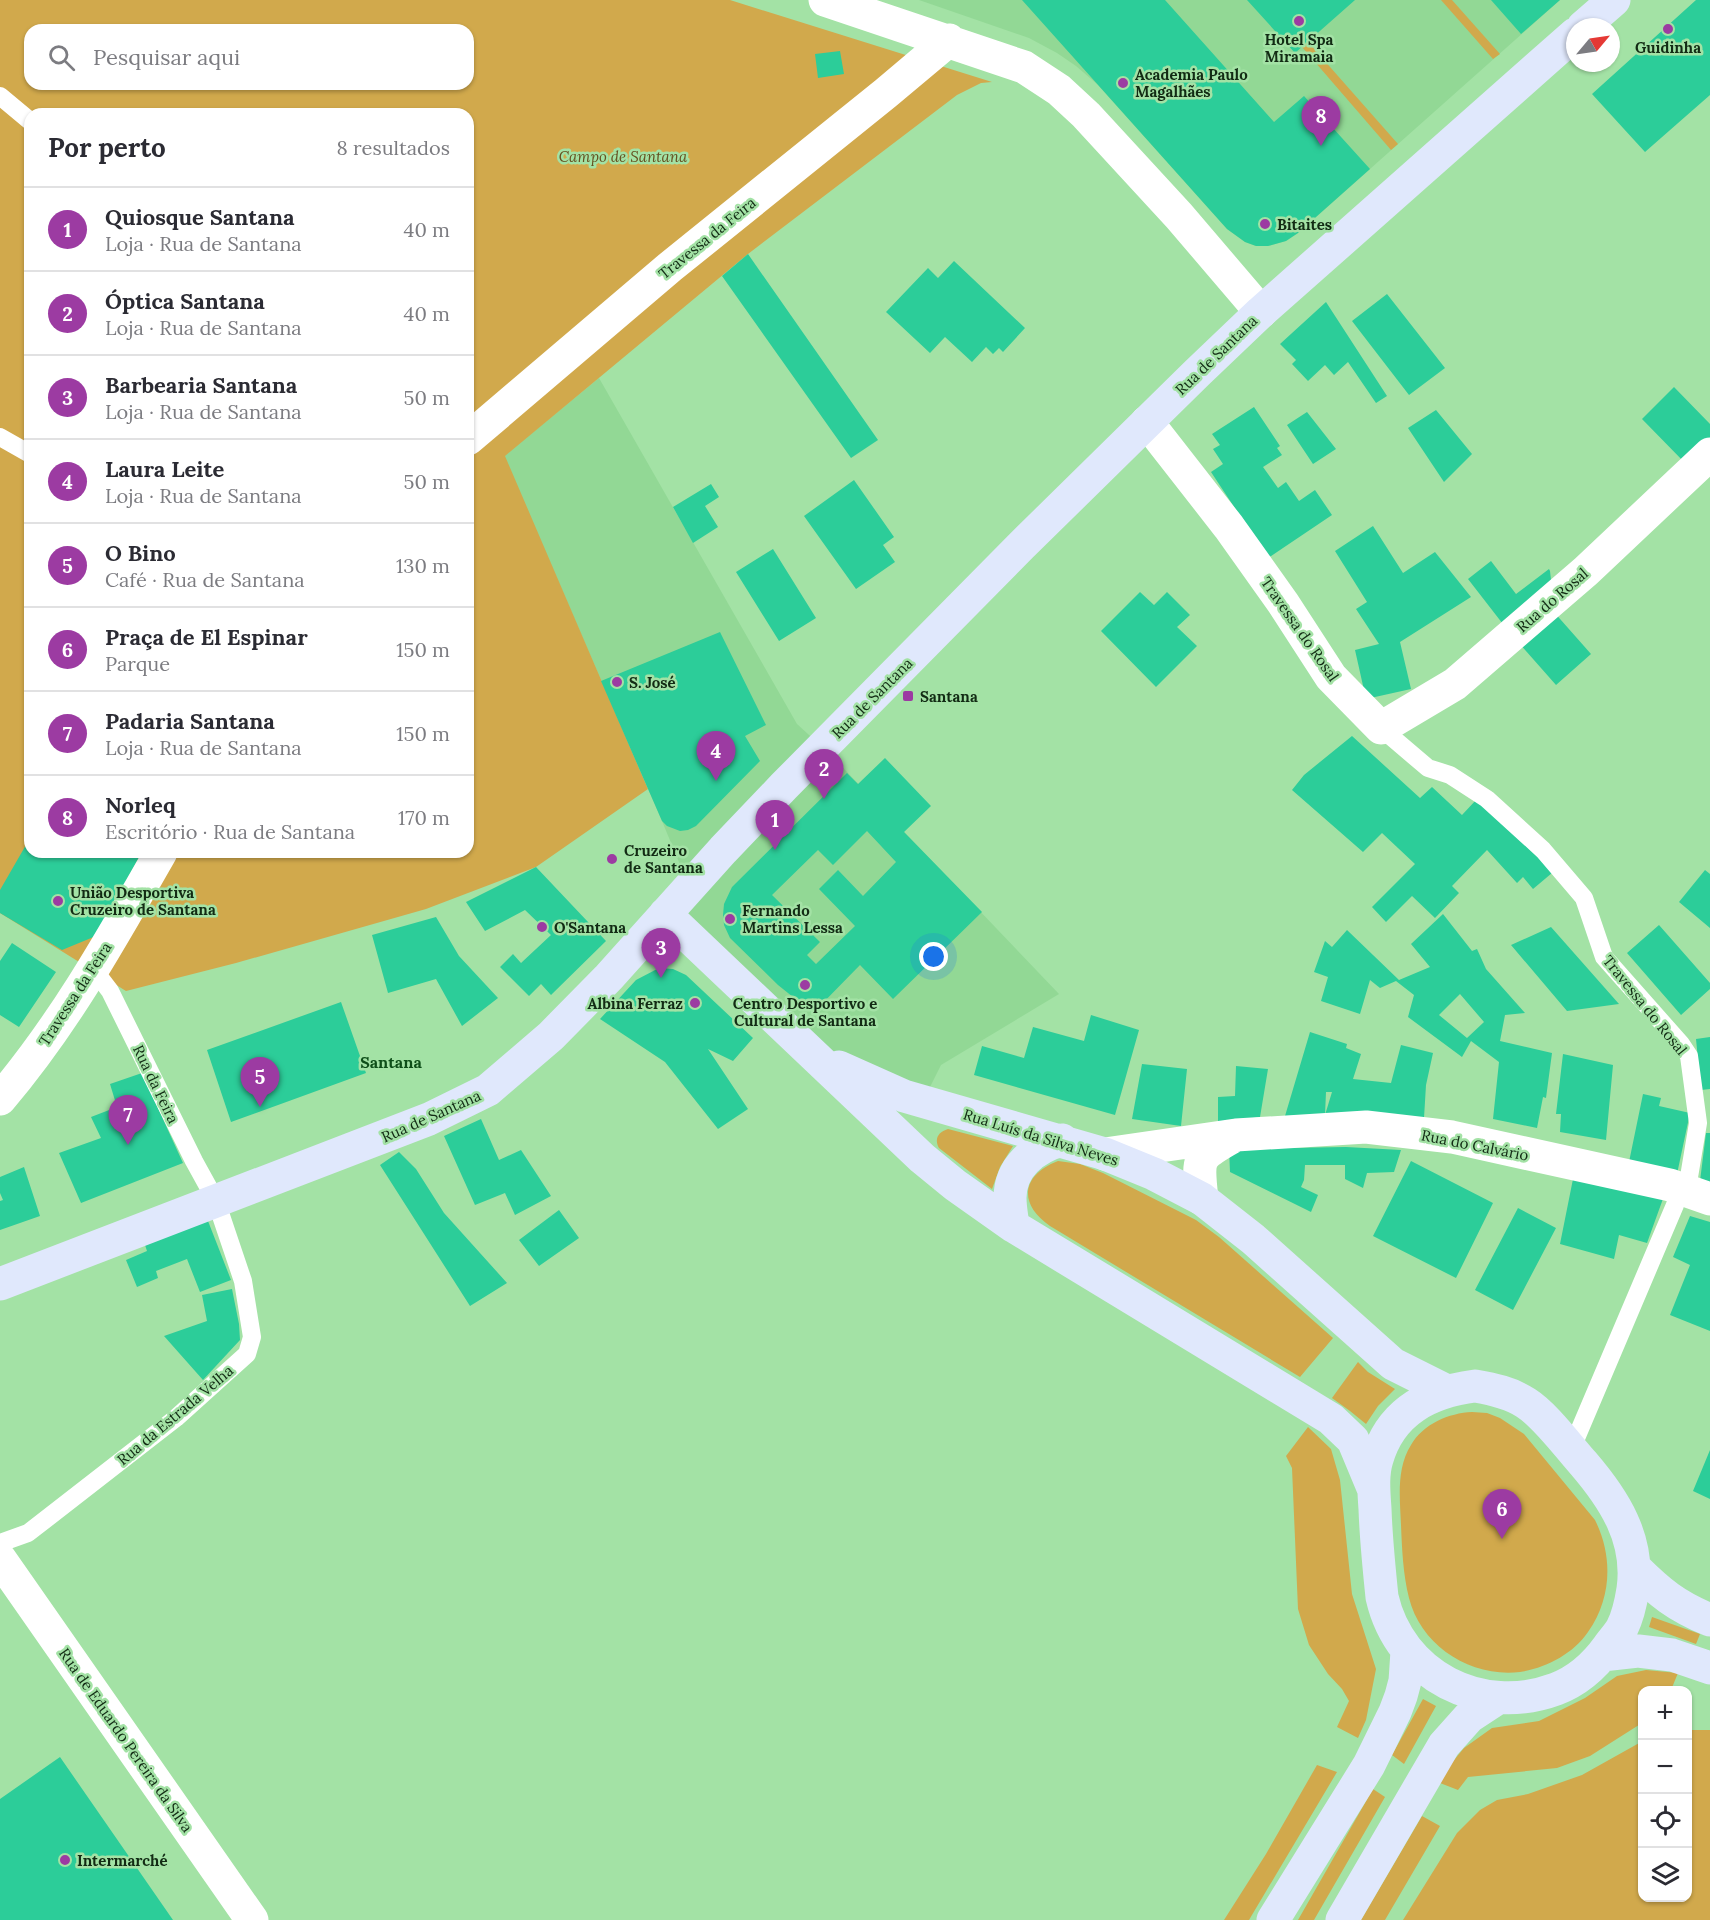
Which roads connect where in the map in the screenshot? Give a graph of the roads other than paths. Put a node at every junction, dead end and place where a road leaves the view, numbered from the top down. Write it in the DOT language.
graph roads {
  1 [pos="825,0"];
  2 [pos="1614,0"];
  3 [pos="1593,18"];
  4 [pos="949,40"];
  5 [pos="1566,42"];
  6 [pos="0,96"];
  7 [pos="24,116"];
  8 [pos="1261,312"];
  9 [pos="1147,422"];
  10 [pos="474,434"];
  11 [pos="0,437"];
  12 [pos="24,451"];
  13 [pos="1710,454"];
  14 [pos="1381,728"];
  15 [pos="158,858"];
  16 [pos="665,914"];
  17 [pos="94,970"];
  18 [pos="793,1035"];
  19 [pos="0,1099"];
  20 [pos="1236,1135"];
  21 [pos="1062,1140"];
  22 [pos="1105,1154"];
  23 [pos="1689,1198"];
  24 [pos="1202,1200"];
  25 [pos="216,1201"];
  26 [pos="1013,1226"];
  27 [pos="0,1284"];
  28 [pos="1447,1391"];
  29 [pos="1571,1450"];
  30 [pos="1373,1488"];
  31 [pos="0,1543"];
  32 [pos="0,1559"];
  33 [pos="1634,1567"];
  34 [pos="1710,1620"];
  35 [pos="1407,1651"];
  36 [pos="1602,1655"];
  37 [pos="1710,1668"];
  38 [pos="1498,1698"];
  39 [pos="252,1920"];
  40 [pos="1273,1920"];
  41 [pos="1342,1920"];
  1 -- 4 [label="street"];
  2 -- 3 [label="main road"];
  4 -- 8 [label="street"];
  4 -- 10 [label="street, Travessa da Feira"];
  5 -- 8 [label="main road, Rua de Santana"];
  6 -- 7 [label="lane"];
  8 -- 9 [label="main road, Rua de Santana"];
  9 -- 14 [label="street, Travessa do Rosal"];
  9 -- 16 [label="main road, Rua de Santana"];
  11 -- 12 [label="lane"];
  13 -- 14 [label="street, Rua do Rosal"];
  14 -- 23 [label="lane, Travessa do Rosal"];
  15 -- 17 [label="street, Travessa da Feira"];
  16 -- 18 [label="main road, Rua Luís da Silva Neves"];
  16 -- 25 [label="main road, Rua de Santana"];
  17 -- 19 [label="street, Travessa da Feira"];
  17 -- 25 [label="lane, Rua da Feira"];
  18 -- 21 [label="main road, Rua Luís da Silva Neves"];
  18 -- 26 [label="main road, Rua Luís da Silva Neves"];
  20 -- 22 [label="street, Rua do Calvário"];
  20 -- 23 [label="street, Rua do Calvário"];
  20 -- 24 [label="street, Rua do Calvário"];
  21 -- 22 [label="main road, Rua Luís da Silva Neves"];
  21 -- 26 [label="main road"];
  22 -- 24 [label="main road, Rua Luís da Silva Neves"];
  23 -- 29 [label="lane, Travessa do Rosal"];
  24 -- 28 [label="main road, Rua Luís da Silva Neves"];
  25 -- 27 [label="main road, Rua de Santana"];
  25 -- 31 [label="lane, Rua da Estrada Velha"];
  26 -- 30 [label="main road, Rua Luís da Silva Neves"];
  28 -- 29 [label="main road"];
  28 -- 30 [label="main road"];
  29 -- 33 [label="main road"];
  30 -- 35 [label="main road"];
  32 -- 39 [label="street, Rua de Eduardo Pereira da Silva"];
  33 -- 34 [label="main road"];
  33 -- 36 [label="main road"];
  35 -- 38 [label="main road"];
  35 -- 40 [label="main road"];
  36 -- 37 [label="main road"];
  36 -- 38 [label="main road"];
  38 -- 41 [label="main road"];
}
